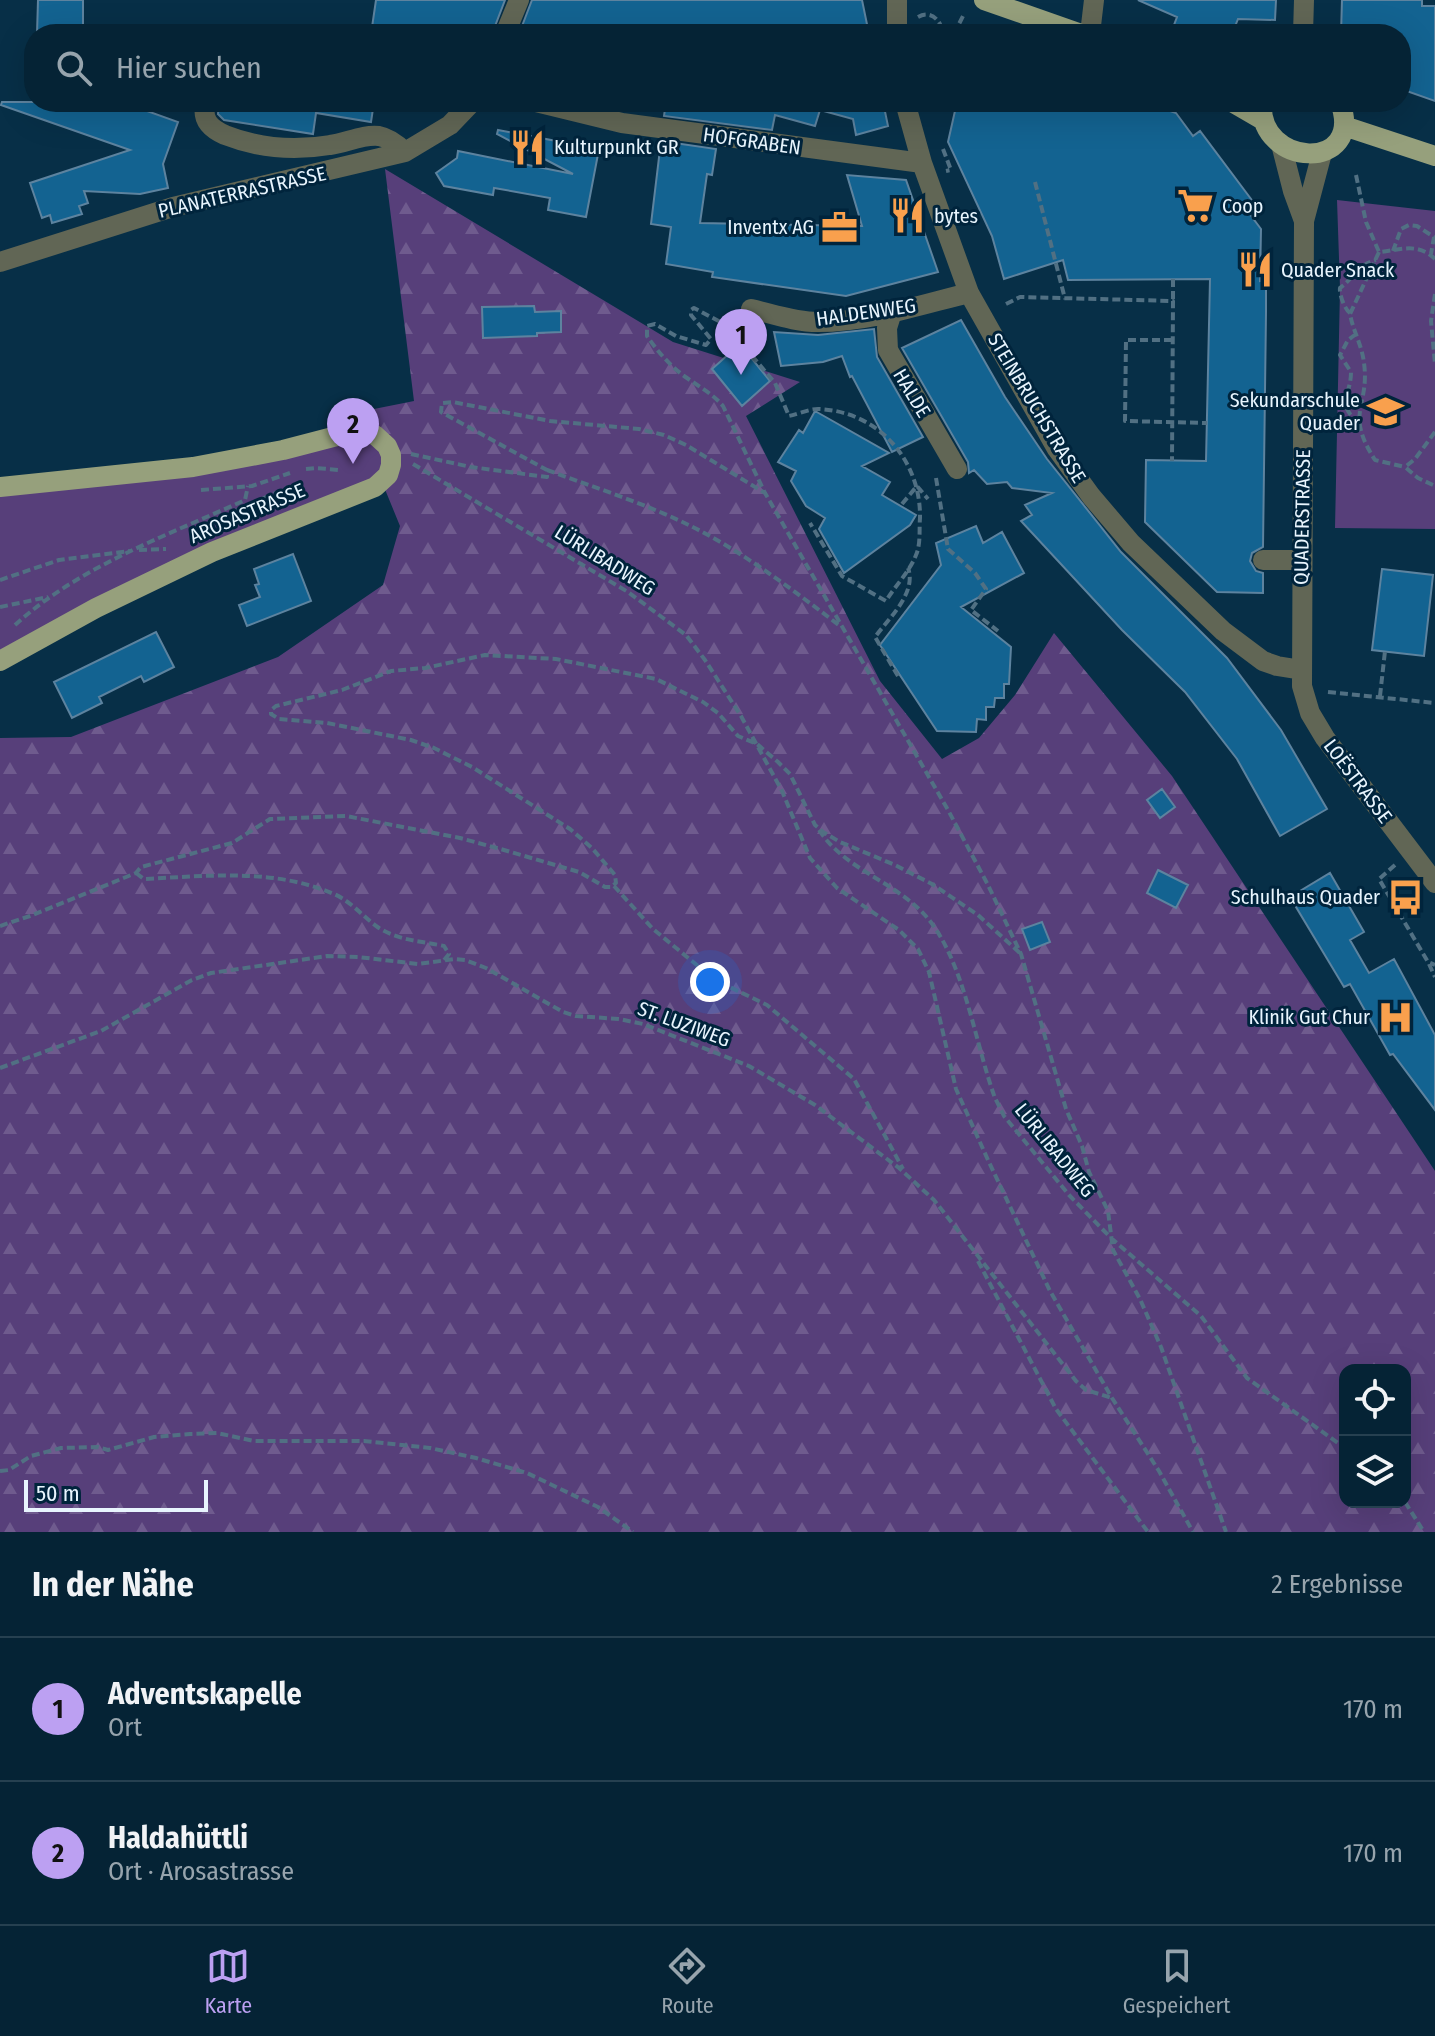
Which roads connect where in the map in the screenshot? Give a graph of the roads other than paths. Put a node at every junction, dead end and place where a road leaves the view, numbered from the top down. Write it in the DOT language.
graph roads {
  1 [pos="519,0"];
  2 [pos="897,0"];
  3 [pos="984,0"];
  4 [pos="1094,0"];
  5 [pos="1304,0"];
  6 [pos="509,24"];
  7 [pos="897,24"];
  8 [pos="1052,24"];
  9 [pos="1091,24"];
  10 [pos="1303,24"];
  11 [pos="205,112"];
  12 [pos="462,112"];
  13 [pos="577,112"];
  14 [pos="908,112"];
  15 [pos="1264,112"];
  16 [pos="1342,112"];
  17 [pos="1344,126"];
  18 [pos="1281,144"];
  19 [pos="405,152"];
  20 [pos="1322,153"];
  21 [pos="1435,156"];
  22 [pos="922,163"];
  23 [pos="1304,221"];
  24 [pos="0,262"];
  25 [pos="969,293"];
  26 [pos="751,309"];
  27 [pos="892,312"];
  28 [pos="948,470"];
  29 [pos="0,487"];
  30 [pos="1263,560"];
  31 [pos="1302,560"];
  32 [pos="0,661"];
  33 [pos="1302,670"];
  34 [pos="1435,883"];
  1 -- 6 [label="street"];
  2 -- 7 [label="street"];
  3 -- 8 [label="main road"];
  4 -- 9 [label="street"];
  5 -- 10 [label="street"];
  11 -- 19 [label="street"];
  12 -- 19 [label="street, PLANATERRASTRASSE"];
  13 -- 22 [label="street, HOFGRABEN"];
  14 -- 22 [label="street, STEINBRUCHSTRASSE"];
  15 -- 18 [label="main road"];
  16 -- 17 [label="main road"];
  17 -- 20 [label="main road"];
  17 -- 21 [label="main road"];
  18 -- 20 [label="main road"];
  18 -- 23 [label="street, QUADERSTRASSE"];
  19 -- 24 [label="street, PLANATERRASTRASSE"];
  20 -- 23 [label="street, QUADERSTRASSE"];
  22 -- 25 [label="street, STEINBRUCHSTRASSE"];
  23 -- 31 [label="street, QUADERSTRASSE"];
  25 -- 27 [label="street, HALDENWEG"];
  25 -- 33 [label="street, STEINBRUCHSTRASSE"];
  26 -- 27 [label="street, HALDENWEG"];
  27 -- 28 [label="street, HALDE"];
  29 -- 32 [label="main road, AROSASTRASSE"];
  30 -- 31 [label="street"];
  31 -- 33 [label="street, QUADERSTRASSE"];
  33 -- 34 [label="street, LOËSTRASSE"];
}
